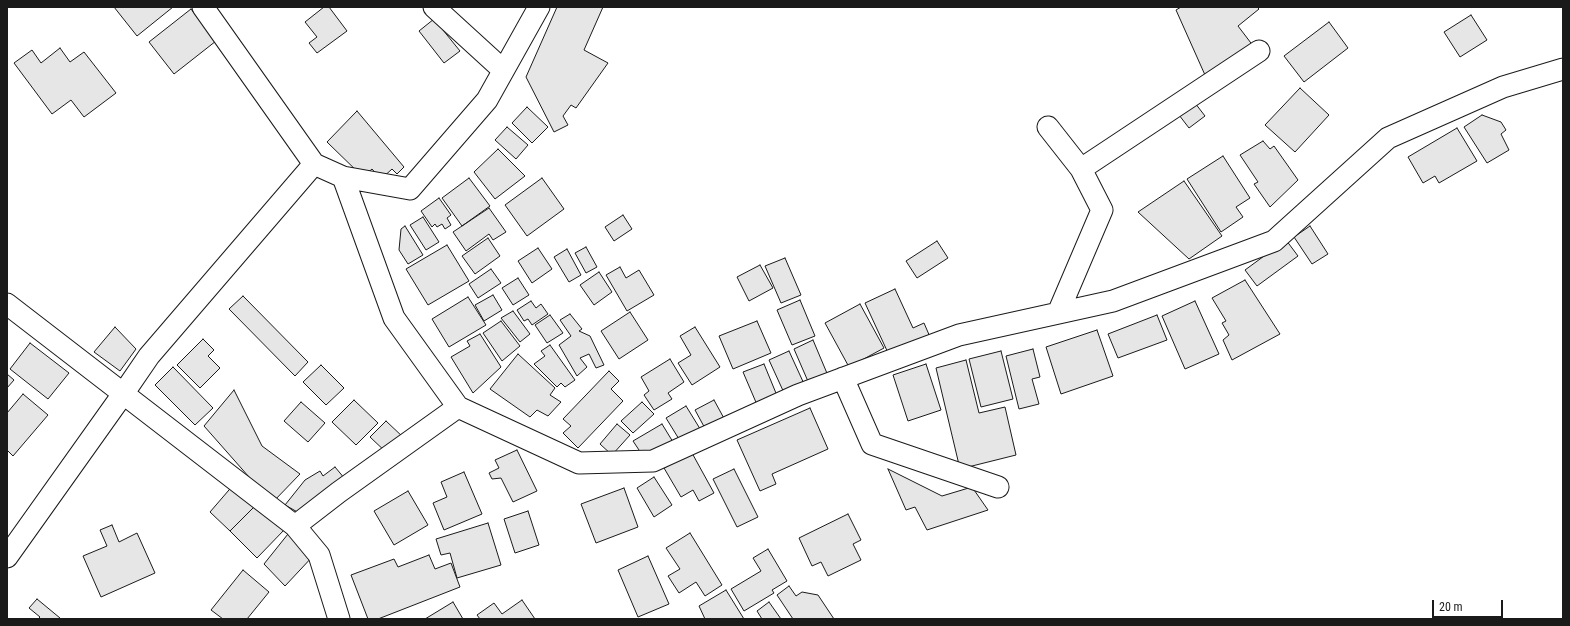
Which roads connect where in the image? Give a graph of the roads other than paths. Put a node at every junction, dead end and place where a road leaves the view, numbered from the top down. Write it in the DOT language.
graph roads {
  1 [pos="203,7"];
  2 [pos="434,7"];
  3 [pos="539,7"];
  4 [pos="1259,51"];
  5 [pos="1563,69"];
  6 [pos="503,70"];
  7 [pos="1048,127"];
  8 [pos="314,164"];
  9 [pos="1081,169"];
  10 [pos="343,177"];
  11 [pos="7,304"];
  12 [pos="1058,313"];
  13 [pos="843,378"];
  14 [pos="123,394"];
  15 [pos="458,406"];
  16 [pos="998,487"];
  17 [pos="295,526"];
  18 [pos="7,556"];
  19 [pos="340,619"];
  1 -- 8 [label="street"];
  2 -- 6 [label="street"];
  3 -- 6 [label="street"];
  4 -- 9 [label="street"];
  5 -- 12 [label="street"];
  6 -- 10 [label="street"];
  7 -- 9 [label="street"];
  8 -- 10 [label="street"];
  8 -- 14 [label="street"];
  9 -- 12 [label="street"];
  10 -- 15 [label="street"];
  11 -- 14 [label="street"];
  12 -- 13 [label="street"];
  13 -- 15 [label="street"];
  13 -- 16 [label="street"];
  14 -- 17 [label="street"];
  14 -- 18 [label="street"];
  15 -- 17 [label="street"];
  17 -- 19 [label="street"];
}
